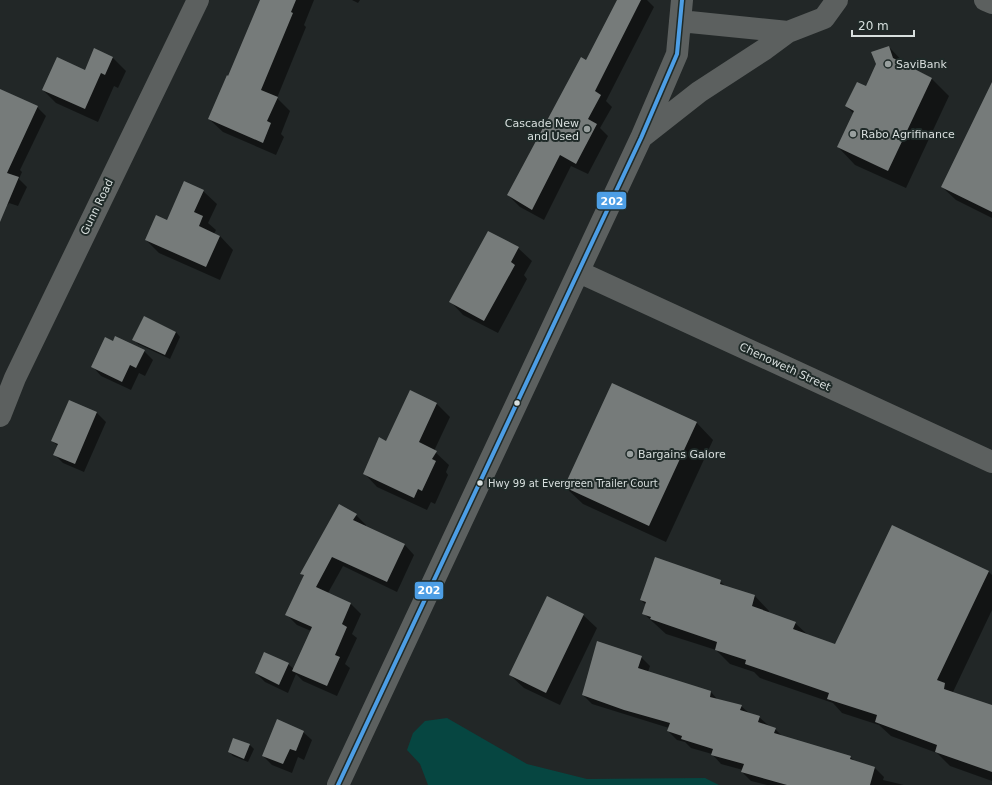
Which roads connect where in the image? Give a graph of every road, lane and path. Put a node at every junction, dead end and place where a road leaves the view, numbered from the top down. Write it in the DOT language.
graph roads {
  1 [pos="198,0"];
  2 [pos="837,0"];
  3 [pos="985,0"];
  4 [pos="992,3"];
  5 [pos="681,10"];
  6 [pos="788,32"];
  7 [pos="641,138"];
  8 [pos="579,272"];
  9 [pos="0,416"];
  10 [pos="992,462"];
  11 [pos="338,785"];
  1 -- 9 [label="street, Gunn Road"];
  2 -- 6 [label="street"];
  3 -- 4 [label="street"];
  5 -- 6 [label="street"];
  5 -- 7 [label="street"];
  6 -- 7 [label="street"];
  7 -- 8 [label="street"];
  8 -- 10 [label="street, Chenoweth Street"];
  8 -- 11 [label="street"];
}
